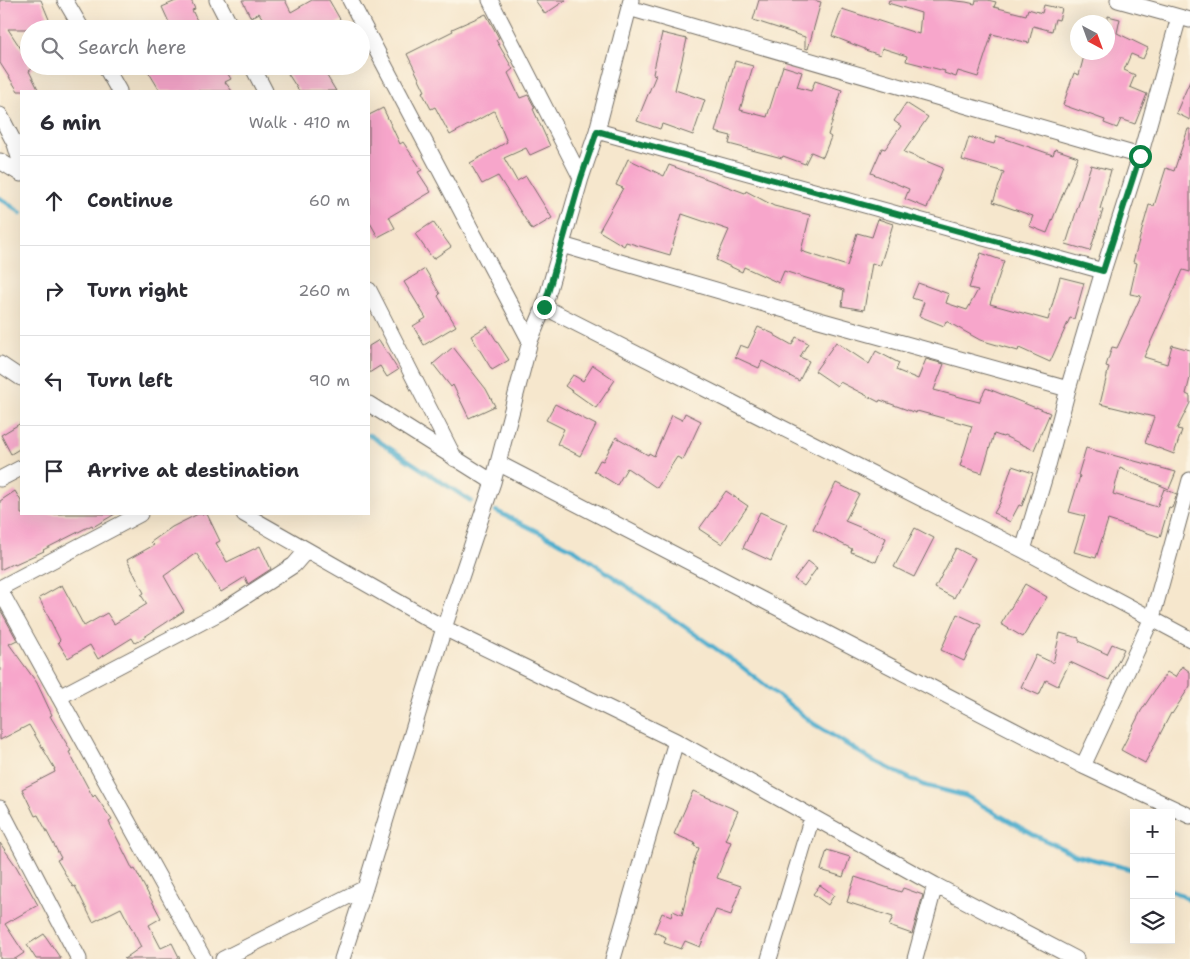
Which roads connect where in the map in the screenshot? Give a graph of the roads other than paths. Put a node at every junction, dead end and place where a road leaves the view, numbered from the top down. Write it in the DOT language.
graph roads {
  1 [pos="65,0"];
  2 [pos="218,0"];
  3 [pos="350,0"];
  4 [pos="490,0"];
  5 [pos="1118,0"];
  6 [pos="630,4"];
  7 [pos="1184,19"];
  8 [pos="77,20"];
  9 [pos="228,20"];
  10 [pos="361,20"];
  11 [pos="370,38"];
  12 [pos="110,75"];
  13 [pos="257,75"];
  14 [pos="117,90"];
  15 [pos="264,90"];
  16 [pos="0,115"];
  17 [pos="597,131"];
  18 [pos="1140,156"];
  19 [pos="0,161"];
  20 [pos="20,161"];
  21 [pos="20,173"];
  22 [pos="581,178"];
  23 [pos="562,245"];
  24 [pos="1103,271"];
  25 [pos="370,292"];
  26 [pos="544,307"];
  27 [pos="530,341"];
  28 [pos="0,364"];
  29 [pos="20,377"];
  30 [pos="1068,389"];
  31 [pos="370,405"];
  32 [pos="435,419"];
  33 [pos="427,441"];
  34 [pos="455,459"];
  35 [pos="498,463"];
  36 [pos="20,469"];
  37 [pos="0,479"];
  38 [pos="1190,480"];
  39 [pos="493,482"];
  40 [pos="138,515"];
  41 [pos="246,515"];
  42 [pos="307,550"];
  43 [pos="1023,550"];
  44 [pos="0,589"];
  45 [pos="1152,618"];
  46 [pos="444,628"];
  47 [pos="1190,639"];
  48 [pos="59,697"];
  49 [pos="676,742"];
  50 [pos="1083,766"];
  51 [pos="0,808"];
  52 [pos="1190,816"];
  53 [pos="812,818"];
  54 [pos="935,886"];
  55 [pos="365,888"];
  56 [pos="1071,958"];
  57 [pos="78,959"];
  58 [pos="204,959"];
  59 [pos="223,959"];
  60 [pos="342,959"];
  61 [pos="613,959"];
  62 [pos="769,959"];
  63 [pos="915,959"];
  1 -- 8 [label="street"];
  2 -- 9 [label="street"];
  3 -- 10 [label="street"];
  4 -- 22 [label="street"];
  5 -- 7 [label="street"];
  6 -- 17 [label="street"];
  6 -- 18 [label="street"];
  7 -- 18 [label="street"];
  11 -- 27 [label="street"];
  12 -- 14 [label="street"];
  13 -- 15 [label="street"];
  16 -- 20 [label="street"];
  17 -- 22 [label="street"];
  17 -- 24 [label="street"];
  18 -- 24 [label="street"];
  19 -- 21 [label="street"];
  22 -- 23 [label="street"];
  23 -- 26 [label="street"];
  23 -- 30 [label="street"];
  24 -- 30 [label="street"];
  25 -- 32 [label="street"];
  26 -- 27 [label="street"];
  26 -- 43 [label="street"];
  27 -- 35 [label="street"];
  28 -- 29 [label="street"];
  30 -- 43 [label="street"];
  31 -- 33 [label="street"];
  32 -- 33 [label="street"];
  32 -- 34 [label="street"];
  33 -- 34 [label="street"];
  34 -- 39 [label="street"];
  35 -- 39 [label="street"];
  35 -- 50 [label="street"];
  36 -- 37 [label="street"];
  38 -- 45 [label="street"];
  39 -- 46 [label="street"];
  40 -- 44 [label="street"];
  41 -- 42 [label="street"];
  42 -- 46 [label="street"];
  42 -- 48 [label="street"];
  43 -- 45 [label="street"];
  44 -- 48 [label="street"];
  45 -- 47 [label="street"];
  45 -- 50 [label="street"];
  46 -- 49 [label="street"];
  46 -- 55 [label="street"];
  48 -- 58 [label="street"];
  49 -- 53 [label="street"];
  49 -- 61 [label="street"];
  50 -- 52 [label="street"];
  51 -- 57 [label="street"];
  53 -- 54 [label="street"];
  53 -- 62 [label="street"];
  54 -- 56 [label="street"];
  54 -- 63 [label="street"];
  55 -- 59 [label="street"];
  55 -- 60 [label="street"];
}
